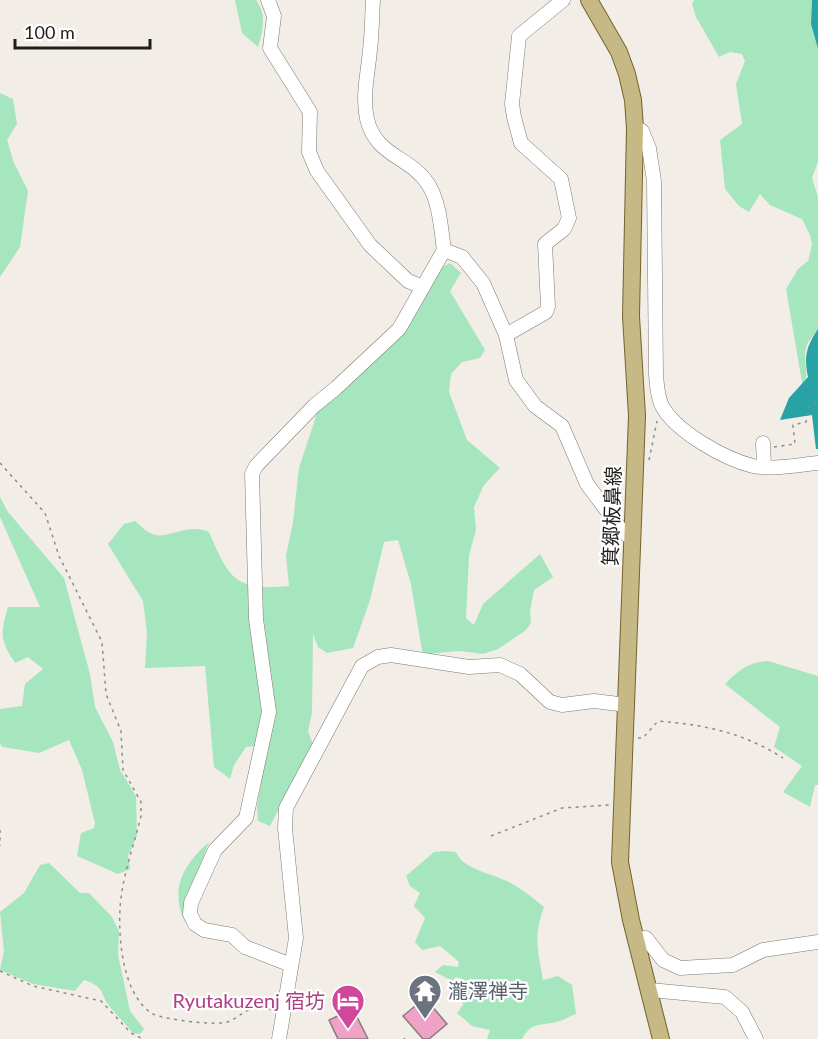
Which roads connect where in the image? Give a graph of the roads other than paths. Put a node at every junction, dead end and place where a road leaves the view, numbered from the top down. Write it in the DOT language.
graph roads {
  1 [pos="268,0"];
  2 [pos="373,0"];
  3 [pos="563,0"];
  4 [pos="589,0"];
  5 [pos="635,128"];
  6 [pos="444,250"];
  7 [pos="423,287"];
  8 [pos="506,335"];
  9 [pos="763,446"];
  10 [pos="818,463"];
  11 [pos="764,466"];
  12 [pos="632,539"];
  13 [pos="627,705"];
  14 [pos="636,939"];
  15 [pos="818,942"];
  16 [pos="291,965"];
  17 [pos="650,990"];
  18 [pos="279,1039"];
  19 [pos="661,1039"];
  20 [pos="756,1039"];
  1 -- 7 [label="street"];
  2 -- 6 [label="street"];
  3 -- 8 [label="street"];
  4 -- 5 [label="main road, 箕郷板鼻線"];
  5 -- 11 [label="street"];
  5 -- 12 [label="main road, 箕郷板鼻線"];
  6 -- 7 [label="street"];
  6 -- 8 [label="street"];
  7 -- 16 [label="street"];
  8 -- 12 [label="street"];
  9 -- 11 [label="street"];
  10 -- 11 [label="street"];
  12 -- 13 [label="main road, 箕郷板鼻線"];
  13 -- 14 [label="main road, 箕郷板鼻線"];
  13 -- 16 [label="street"];
  14 -- 15 [label="street"];
  14 -- 17 [label="main road, 箕郷板鼻線"];
  16 -- 18 [label="street"];
  17 -- 19 [label="main road, 箕郷板鼻線"];
  17 -- 20 [label="street"];
}
